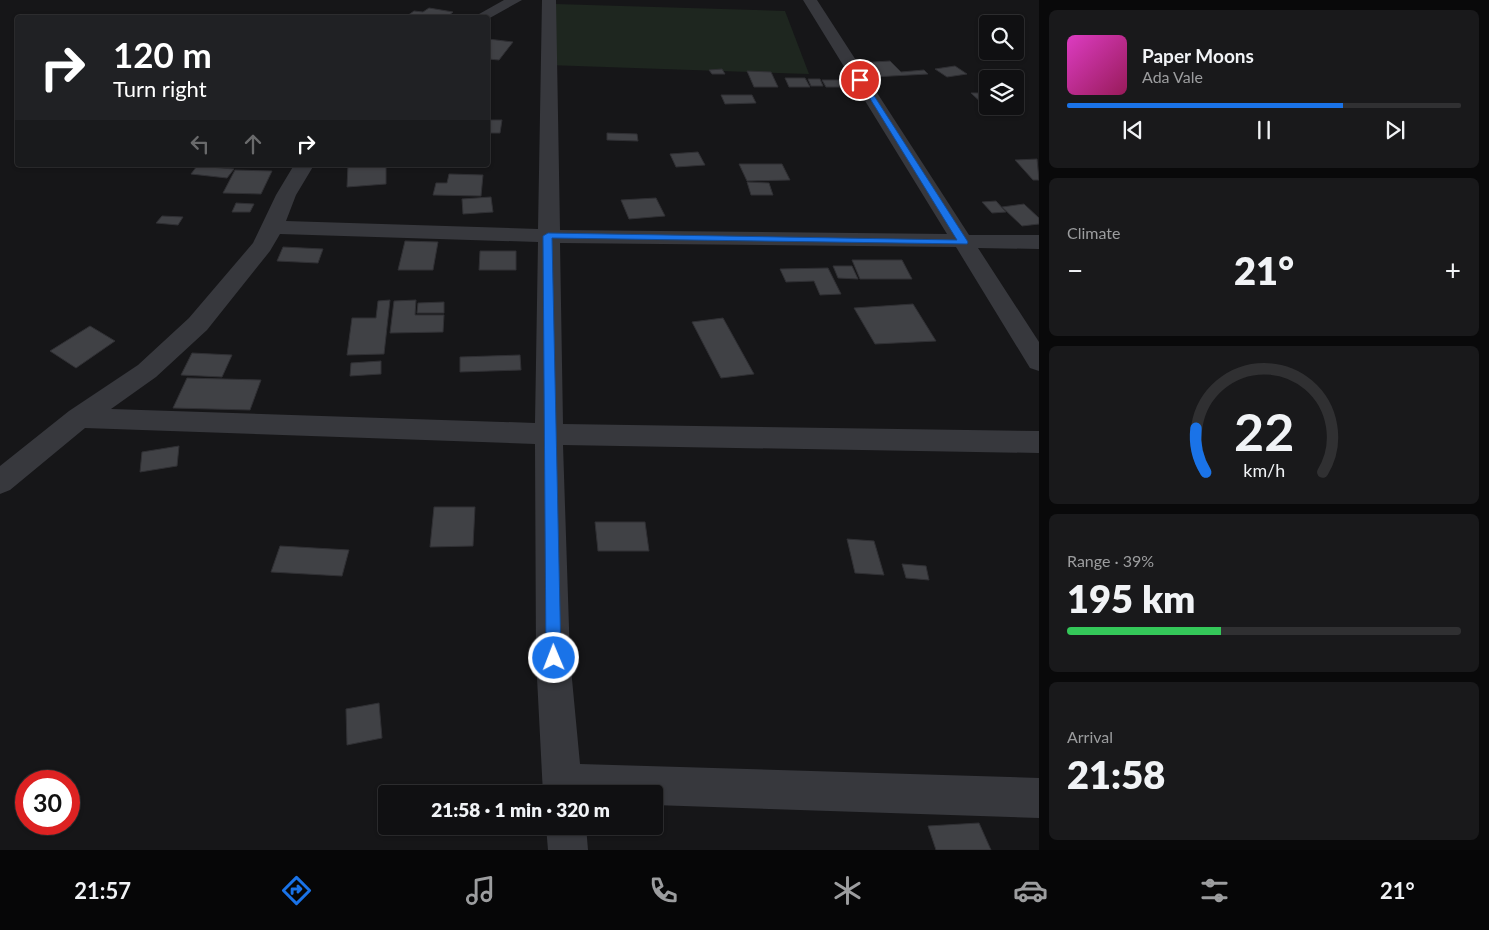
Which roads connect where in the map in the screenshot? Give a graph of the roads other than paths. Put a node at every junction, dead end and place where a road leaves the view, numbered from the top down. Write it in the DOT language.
graph roads {
  1 [pos="515,0"];
  2 [pos="548,0"];
  3 [pos="810,0"];
  4 [pos="485,15"];
  5 [pos="303,167"];
  6 [pos="273,227"];
  7 [pos="548,236"];
  8 [pos="963,242"];
  9 [pos="1039,242"];
  10 [pos="1039,362"];
  11 [pos="79,418"];
  12 [pos="549,434"];
  13 [pos="1039,442"];
  14 [pos="0,482"];
  15 [pos="563,785"];
  16 [pos="663,790"];
  17 [pos="1039,798"];
  18 [pos="567,835"];
  19 [pos="568,850"];
  1 -- 4 [label="street"];
  2 -- 7 [label="street"];
  3 -- 8 [label="street"];
  5 -- 6 [label="street"];
  6 -- 7 [label="street"];
  6 -- 11 [label="street"];
  7 -- 8 [label="street"];
  7 -- 12 [label="street"];
  8 -- 9 [label="street"];
  8 -- 10 [label="street"];
  11 -- 12 [label="street"];
  11 -- 14 [label="street"];
  12 -- 13 [label="street"];
  12 -- 15 [label="street"];
  16 -- 17 [label="street"];
  18 -- 19 [label="street"];
}
